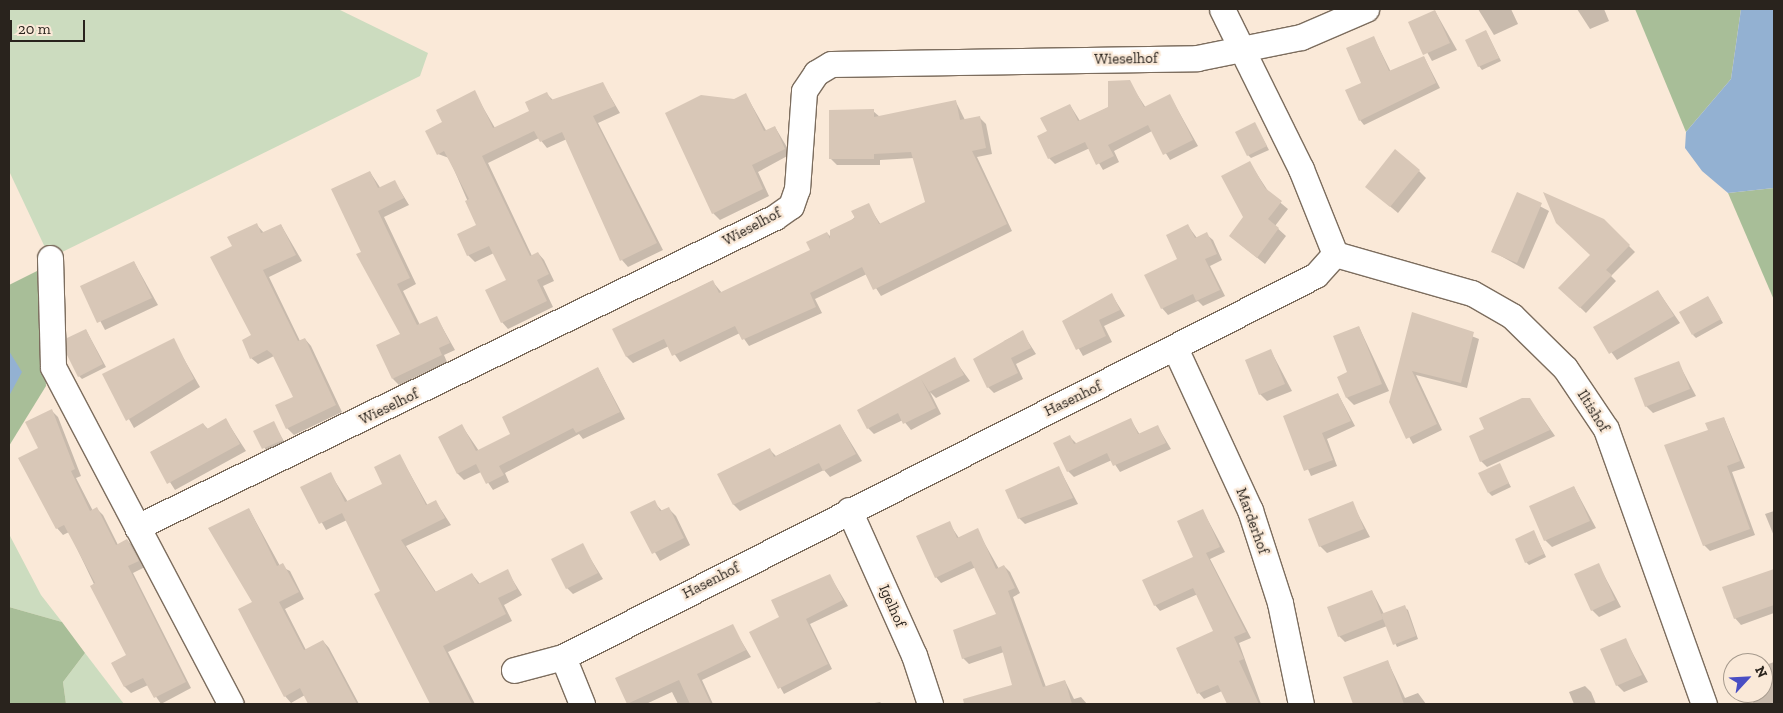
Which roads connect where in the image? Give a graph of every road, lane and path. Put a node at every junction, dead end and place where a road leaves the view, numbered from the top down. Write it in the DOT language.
graph roads {
  1 [pos="1222,9"];
  2 [pos="1366,9"];
  3 [pos="1244,52"];
  4 [pos="1335,254"];
  5 [pos="50,258"];
  6 [pos="1175,348"];
  7 [pos="849,510"];
  8 [pos="137,527"];
  9 [pos="563,657"];
  10 [pos="514,670"];
  11 [pos="231,704"];
  12 [pos="582,704"];
  13 [pos="930,704"];
  14 [pos="1301,704"];
  15 [pos="1704,704"];
  1 -- 3 [label="street"];
  2 -- 3 [label="street, Wieselhof"];
  3 -- 4 [label="street"];
  3 -- 8 [label="street, Wieselhof"];
  4 -- 6 [label="street, Hasenhof"];
  4 -- 15 [label="street, Iltishof"];
  5 -- 8 [label="street"];
  6 -- 7 [label="street, Hasenhof"];
  6 -- 14 [label="street, Marderhof"];
  7 -- 9 [label="street, Hasenhof"];
  7 -- 13 [label="street, Igelhof"];
  8 -- 11 [label="street"];
  9 -- 10 [label="street, Hasenhof"];
  9 -- 12 [label="street"];
}
